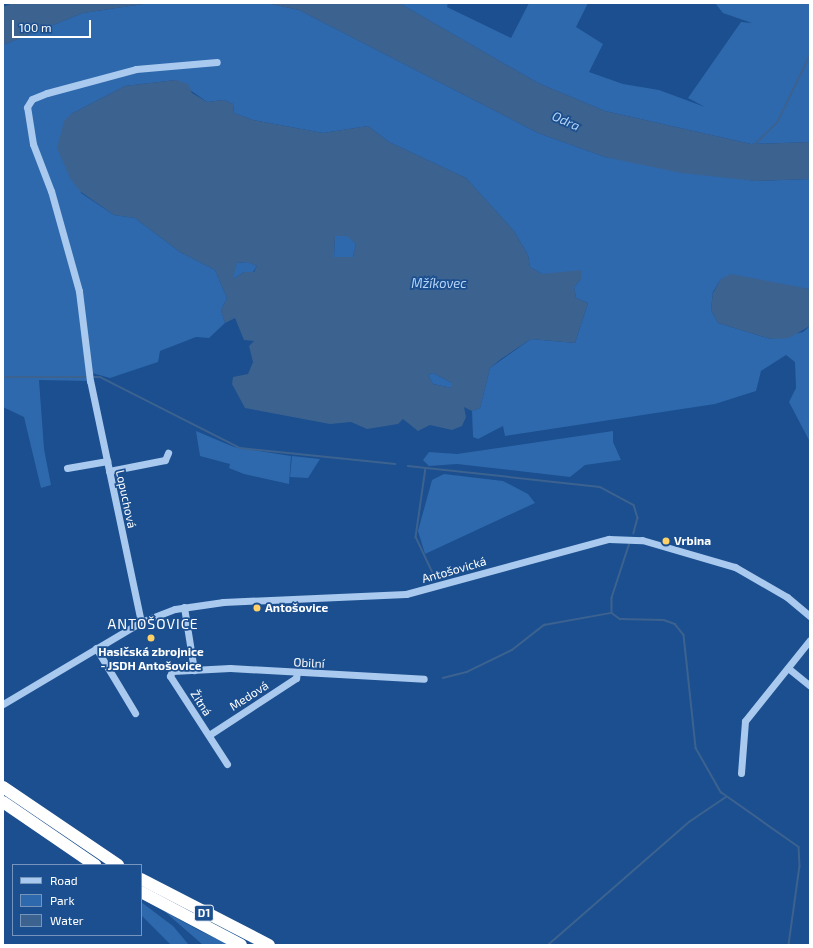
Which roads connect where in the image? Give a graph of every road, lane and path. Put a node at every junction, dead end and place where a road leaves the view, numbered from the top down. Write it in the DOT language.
graph roads {
  1 [pos="217,62"];
  2 [pos="168,453"];
  3 [pos="107,461"];
  4 [pos="68,468"];
  5 [pos="109,471"];
  6 [pos="184,607"];
  7 [pos="810,616"];
  8 [pos="141,622"];
  9 [pos="810,640"];
  10 [pos="94,649"];
  11 [pos="788,668"];
  12 [pos="194,670"];
  13 [pos="297,673"];
  14 [pos="424,679"];
  15 [pos="810,686"];
  16 [pos="3,704"];
  17 [pos="135,713"];
  18 [pos="209,735"];
  19 [pos="227,764"];
  20 [pos="742,774"];
  21 [pos="3,787"];
  22 [pos="3,802"];
  23 [pos="94,864"];
  24 [pos="117,864"];
  25 [pos="142,880"];
  26 [pos="142,893"];
  27 [pos="241,945"];
  28 [pos="269,945"];
  1 -- 3 [label="street, Lopuchová"];
  2 -- 5 [label="street"];
  3 -- 4 [label="street"];
  3 -- 5 [label="street, Lopuchová"];
  5 -- 8 [label="street, Lopuchová"];
  6 -- 7 [label="street, Antošovická"];
  6 -- 8 [label="street, Antošovická"];
  6 -- 12 [label="street"];
  8 -- 10 [label="street, Antošovická"];
  9 -- 11 [label="street"];
  10 -- 16 [label="street, Antošovická"];
  10 -- 17 [label="street"];
  11 -- 15 [label="street"];
  11 -- 20 [label="street"];
  12 -- 13 [label="street, Obilní"];
  12 -- 18 [label="street, Žitná"];
  13 -- 14 [label="street, Obilní"];
  13 -- 18 [label="street, Medová"];
  18 -- 19 [label="street, Žitná"];
  21 -- 24 [label="highway"];
  22 -- 23 [label="highway"];
  25 -- 28 [label="highway, D1"];
  26 -- 27 [label="highway, D1"];
}
